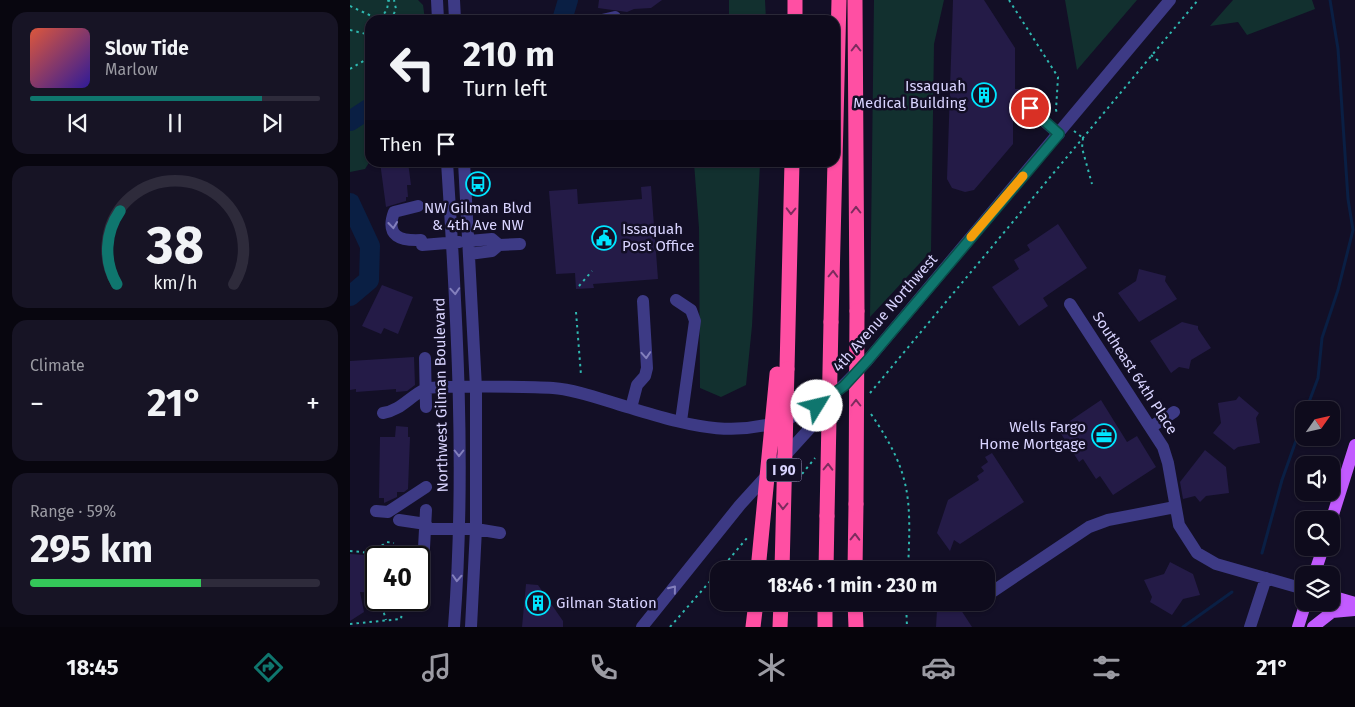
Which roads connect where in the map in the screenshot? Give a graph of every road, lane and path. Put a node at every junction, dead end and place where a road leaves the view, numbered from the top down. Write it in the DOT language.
graph roads {
  1 [pos="393,0"];
  2 [pos="437,0"];
  3 [pos="454,0"];
  4 [pos="795,0"];
  5 [pos="839,0"];
  6 [pos="855,0"];
  7 [pos="1009,0"];
  8 [pos="1170,0"];
  9 [pos="1198,0"];
  10 [pos="350,6"];
  11 [pos="369,15"];
  12 [pos="384,15"];
  13 [pos="393,15"];
  14 [pos="438,15"];
  15 [pos="455,15"];
  16 [pos="795,15"];
  17 [pos="839,15"];
  18 [pos="350,30"];
  19 [pos="365,34"];
  20 [pos="1152,55"];
  21 [pos="365,60"];
  22 [pos="1161,63"];
  23 [pos="350,69"];
  24 [pos="1030,108"];
  25 [pos="1056,113"];
  26 [pos="1074,130"];
  27 [pos="1059,134"];
  28 [pos="1083,138"];
  29 [pos="447,167"];
  30 [pos="464,167"];
  31 [pos="792,167"];
  32 [pos="835,167"];
  33 [pos="1092,184"];
  34 [pos="418,206"];
  35 [pos="469,241"];
  36 [pos="452,242"];
  37 [pos="520,244"];
  38 [pos="499,245"];
  39 [pos="469,254"];
  40 [pos="592,272"];
  41 [pos="471,275"];
  42 [pos="579,286"];
  43 [pos="676,300"];
  44 [pos="643,301"];
  45 [pos="1070,304"];
  46 [pos="576,312"];
  47 [pos="425,358"];
  48 [pos="782,372"];
  49 [pos="581,375"];
  50 [pos="426,388"];
  51 [pos="460,388"];
  52 [pos="476,388"];
  53 [pos="868,395"];
  54 [pos="817,406"];
  55 [pos="426,408"];
  56 [pos="631,408"];
  57 [pos="867,409"];
  58 [pos="1174,412"];
  59 [pos="383,413"];
  60 [pos="681,421"];
  61 [pos="1151,427"];
  62 [pos="1355,445"];
  63 [pos="426,487"];
  64 [pos="1175,507"];
  65 [pos="376,511"];
  66 [pos="1334,511"];
  67 [pos="399,520"];
  68 [pos="426,521"];
  69 [pos="459,529"];
  70 [pos="476,529"];
  71 [pos="500,533"];
  72 [pos="394,543"];
  73 [pos="381,546"];
  74 [pos="424,546"];
  75 [pos="350,551"];
  76 [pos="365,552"];
  77 [pos="759,561"];
  78 [pos="782,561"];
  79 [pos="826,561"];
  80 [pos="855,561"];
  81 [pos="908,561"];
  82 [pos="1266,578"];
  83 [pos="710,581"];
  84 [pos="1295,586"];
  85 [pos="995,590"];
  86 [pos="1340,599"];
  87 [pos="1355,603"];
  88 [pos="1355,610"];
  89 [pos="383,611"];
  90 [pos="402,611"];
  91 [pos="755,611"];
  92 [pos="825,611"];
  93 [pos="855,611"];
  94 [pos="906,611"];
  95 [pos="1303,611"];
  96 [pos="386,620"];
  97 [pos="350,624"];
  98 [pos="454,627"];
  99 [pos="471,627"];
  100 [pos="642,627"];
  101 [pos="670,627"];
  102 [pos="753,627"];
  103 [pos="825,627"];
  104 [pos="856,627"];
  105 [pos="906,627"];
  106 [pos="1250,627"];
  107 [pos="1298,627"];
  108 [pos="1313,627"];
  1 -- 12 [label="path"];
  1 -- 13 [label="path"];
  2 -- 14 [label="street"];
  3 -- 15 [label="street"];
  4 -- 16 [label="highway"];
  17 -- 5 [label="highway, one-way, bridge"];
  80 -- 6 [label="highway, one-way, bridge"];
  7 -- 25 [label="path"];
  8 -- 27 [label="street, 4th Avenue Northwest"];
  9 -- 20 [label="path"];
  10 -- 11 [label="path"];
  18 -- 19 [label="path"];
  20 -- 22 [label="path"];
  20 -- 28 [label="path"];
  21 -- 23 [label="path"];
  24 -- 27 [label="street"];
  26 -- 28 [label="path"];
  27 -- 54 [label="street, 4th Avenue Northwest"];
  28 -- 33 [label="path"];
  28 -- 53 [label="path"];
  29 -- 36 [label="street, Northwest Gilman Boulevard"];
  30 -- 35 [label="street"];
  31 -- 48 [label="highway, one-way"];
  79 -- 32 [label="highway, one-way, bridge"];
  34 -- 36 [label="street, one-way"];
  35 -- 38 [label="street"];
  35 -- 39 [label="street"];
  36 -- 41 [label="street"];
  36 -- 51 [label="street, Northwest Gilman Boulevard, one-way"];
  37 -- 38 [label="street"];
  38 -- 39 [label="street"];
  39 -- 41 [label="street"];
  40 -- 42 [label="path"];
  41 -- 52 [label="street"];
  43 -- 60 [label="street"];
  44 -- 56 [label="street, one-way"];
  45 -- 61 [label="street, Southeast 64th Place"];
  46 -- 49 [label="path"];
  47 -- 50 [label="street"];
  48 -- 77 [label="highway, bridge"];
  48 -- 78 [label="highway, I 90, one-way, bridge"];
  50 -- 51 [label="street, 4th Avenue Northwest"];
  50 -- 55 [label="street"];
  50 -- 59 [label="street"];
  51 -- 52 [label="street, 4th Avenue Northwest"];
  51 -- 69 [label="street, Northwest Gilman Boulevard, one-way"];
  52 -- 56 [label="street, 4th Avenue Northwest"];
  52 -- 70 [label="street"];
  54 -- 60 [label="street, 4th Avenue Northwest"];
  100 -- 54 [label="street, one-way"];
  56 -- 60 [label="street, 4th Avenue Northwest"];
  57 -- 81 [label="path"];
  58 -- 61 [label="street"];
  61 -- 64 [label="street, Southeast 64th Place"];
  62 -- 66 [label="main road"];
  63 -- 65 [label="street"];
  64 -- 82 [label="street, Southeast 64th Place"];
  64 -- 85 [label="street"];
  67 -- 68 [label="street"];
  68 -- 69 [label="street"];
  68 -- 74 [label="street"];
  69 -- 70 [label="street"];
  69 -- 98 [label="street, Northwest Gilman Boulevard, one-way"];
  70 -- 71 [label="street"];
  70 -- 99 [label="street"];
  72 -- 73 [label="path"];
  75 -- 76 [label="path"];
  82 -- 84 [label="street, Southeast 64th Place"];
  82 -- 106 [label="street"];
  83 -- 101 [label="path"];
  86 -- 87 [label="main road"];
  88 -- 108 [label="main road"];
  89 -- 96 [label="path"];
  90 -- 96 [label="path"];
  91 -- 102 [label="highway"];
  92 -- 103 [label="highway"];
  93 -- 104 [label="highway"];
  94 -- 105 [label="path"];
  95 -- 107 [label="main road"];
  96 -- 97 [label="path"];
}
